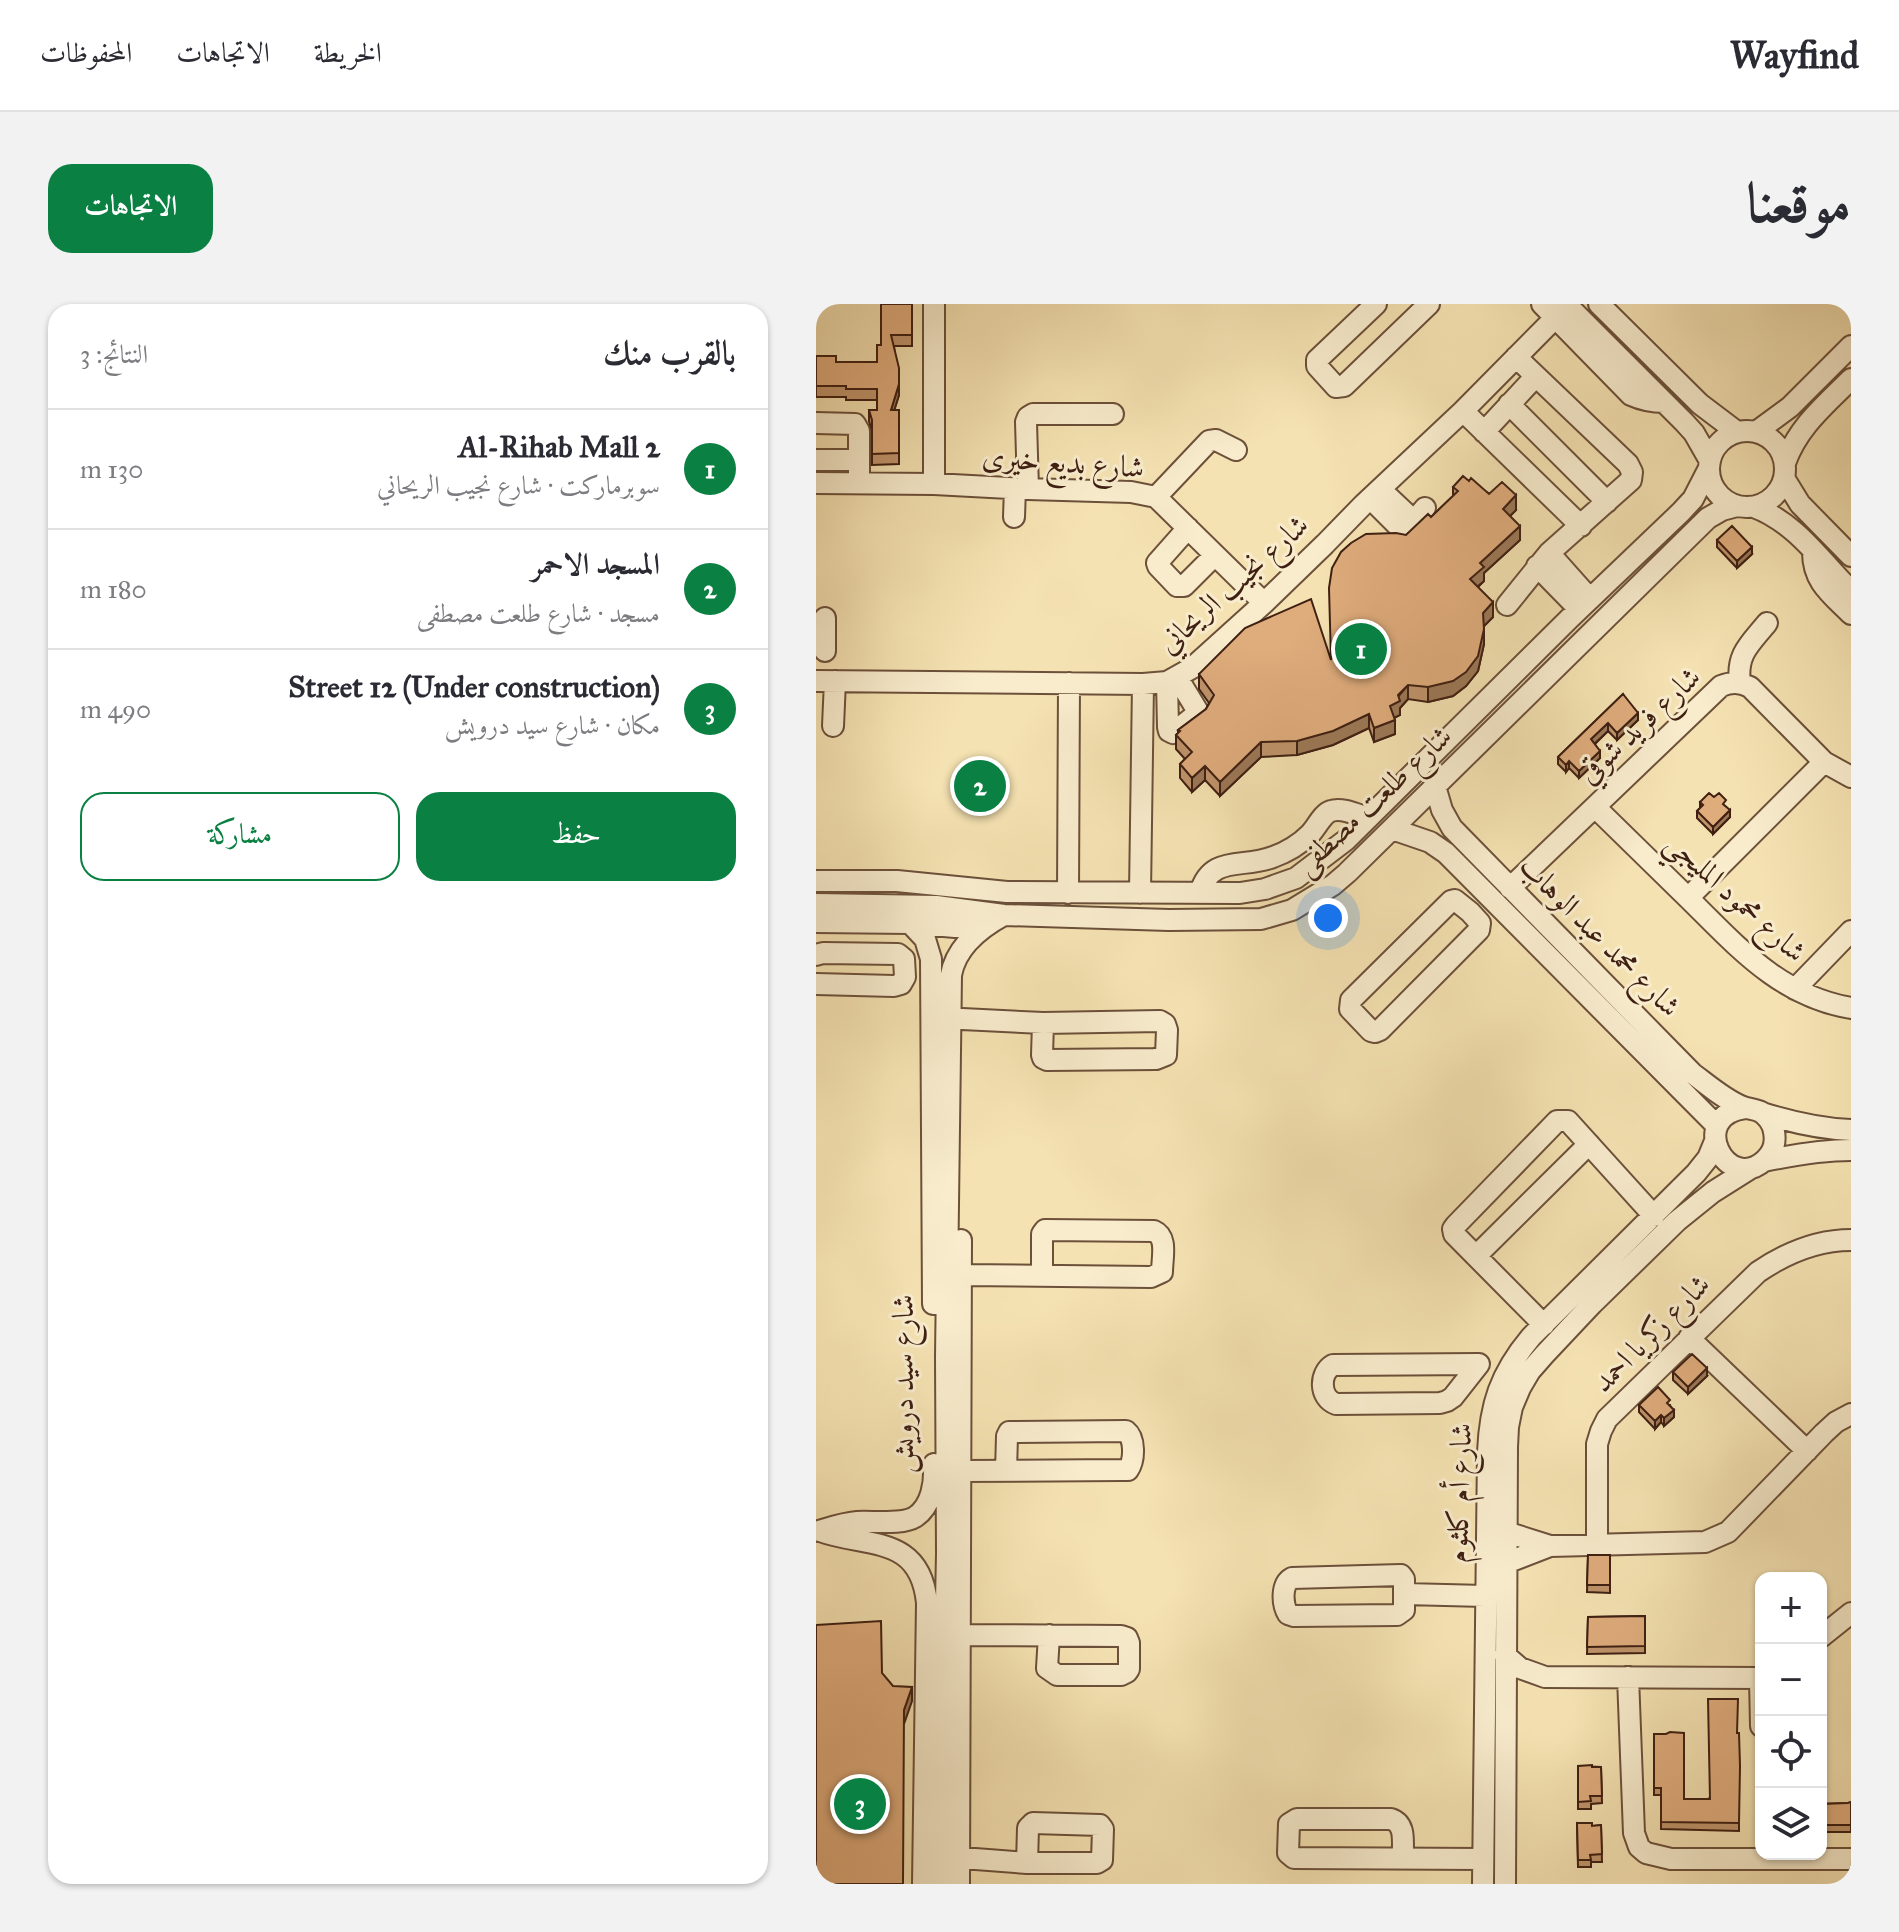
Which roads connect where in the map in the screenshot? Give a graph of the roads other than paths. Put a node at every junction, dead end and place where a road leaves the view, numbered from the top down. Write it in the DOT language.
graph roads {
  1 [pos="934,304"];
  2 [pos="1376,304"];
  3 [pos="1599,304"];
  4 [pos="1427,305"];
  5 [pos="1555,309"];
  6 [pos="1851,346"];
  7 [pos="1516,357"];
  8 [pos="1536,376"];
  9 [pos="1851,379"];
  10 [pos="1509,404"];
  11 [pos="1463,411"];
  12 [pos="1113,414"];
  13 [pos="816,423"];
  14 [pos="1484,432"];
  15 [pos="1746,432"];
  16 [pos="1236,450"];
  17 [pos="816,460"];
  18 [pos="859,460"];
  19 [pos="1709,465"];
  20 [pos="1784,470"];
  21 [pos="816,483"];
  22 [pos="859,483"];
  23 [pos="934,484"];
  24 [pos="1021,489"];
  25 [pos="1376,494"];
  26 [pos="1156,497"];
  27 [pos="1607,502"];
  28 [pos="1746,507"];
  29 [pos="1420,514"];
  30 [pos="1014,517"];
  31 [pos="1581,526"];
  32 [pos="1188,528"];
  33 [pos="1847,546"];
  34 [pos="1813,552"];
  35 [pos="1215,555"];
  36 [pos="1543,560"];
  37 [pos="1851,591"];
  38 [pos="1264,603"];
  39 [pos="1585,604"];
  40 [pos="1507,605"];
  41 [pos="1851,614"];
  42 [pos="825,618"];
  43 [pos="1767,623"];
  44 [pos="825,651"];
  45 [pos="825,681"];
  46 [pos="1069,683"];
  47 [pos="1740,683"];
  48 [pos="1143,684"];
  49 [pos="833,726"];
  50 [pos="1824,762"];
  51 [pos="1851,777"];
  52 [pos="1435,786"];
  53 [pos="1595,807"];
  54 [pos="1368,818"];
  55 [pos="1392,829"];
  56 [pos="826,876"];
  57 [pos="1510,888"];
  58 [pos="1068,893"];
  59 [pos="1140,893"];
  60 [pos="1200,893"];
  61 [pos="1174,894"];
  62 [pos="1488,895"];
  63 [pos="1688,898"];
  64 [pos="816,904"];
  65 [pos="1470,912"];
  66 [pos="997,914"];
  67 [pos="1174,920"];
  68 [pos="816,922"];
  69 [pos="863,922"];
  70 [pos="910,923"];
  71 [pos="1851,931"];
  72 [pos="863,954"];
  73 [pos="816,955"];
  74 [pos="951,975"];
  75 [pos="816,984"];
  76 [pos="1795,989"];
  77 [pos="1851,1008"];
  78 [pos="962,1019"];
  79 [pos="1043,1023"];
  80 [pos="1753,1110"];
  81 [pos="1851,1130"];
  82 [pos="1716,1133"];
  83 [pos="1589,1144"];
  84 [pos="1851,1150"];
  85 [pos="1758,1164"];
  86 [pos="1654,1216"];
  87 [pos="1851,1240"];
  88 [pos="1476,1256"];
  89 [pos="961,1275"];
  90 [pos="1042,1275"];
  91 [pos="1544,1325"];
  92 [pos="1689,1338"];
  93 [pos="953,1357"];
  94 [pos="1479,1364"];
  95 [pos="1510,1365"];
  96 [pos="1851,1414"];
  97 [pos="1807,1451"];
  98 [pos="961,1471"];
  99 [pos="1006,1471"];
  100 [pos="818,1531"];
  101 [pos="1496,1532"];
  102 [pos="1597,1545"];
  103 [pos="1550,1546"];
  104 [pos="954,1554"];
  105 [pos="1496,1563"];
  106 [pos="1405,1594"];
  107 [pos="1485,1596"];
  108 [pos="1851,1613"];
  109 [pos="1827,1632"];
  110 [pos="960,1635"];
  111 [pos="1049,1635"];
  112 [pos="1505,1655"];
  113 [pos="1545,1677"];
  114 [pos="1628,1677"];
  115 [pos="1755,1678"];
  116 [pos="1505,1701"];
  117 [pos="952,1726"];
  118 [pos="1755,1856"];
  119 [pos="950,1857"];
  120 [pos="1403,1858"];
  121 [pos="1827,1858"];
  122 [pos="1483,1859"];
  123 [pos="1851,1859"];
  124 [pos="1027,1863"];
  125 [pos="923,1884"];
  126 [pos="940,1884"];
  127 [pos="959,1884"];
  128 [pos="1483,1884"];
  129 [pos="1505,1884"];
  1 -- 23 [label="street"];
  2 -- 4 [label="street"];
  3 -- 15 [label="street"];
  5 -- 7 [label="street, شارع نجيب الريحاني"];
  5 -- 19 [label="street"];
  6 -- 15 [label="street"];
  7 -- 8 [label="street"];
  7 -- 11 [label="street, شارع نجيب الريحاني"];
  8 -- 10 [label="street"];
  8 -- 27 [label="street"];
  9 -- 20 [label="street"];
  10 -- 14 [label="street"];
  10 -- 27 [label="street"];
  11 -- 14 [label="street"];
  11 -- 25 [label="street, شارع نجيب الريحاني"];
  12 -- 24 [label="street"];
  13 -- 18 [label="street"];
  14 -- 31 [label="street"];
  15 -- 19 [label="street"];
  15 -- 20 [label="street"];
  16 -- 26 [label="street"];
  17 -- 18 [label="street"];
  18 -- 22 [label="street"];
  19 -- 28 [label="street"];
  19 -- 39 [label="street, شارع طلعت مصطفى"];
  20 -- 28 [label="street"];
  20 -- 33 [label="street"];
  21 -- 22 [label="street, شارع بديع خيرى"];
  22 -- 23 [label="street, شارع بديع خيرى"];
  23 -- 24 [label="street, شارع بديع خيرى"];
  24 -- 26 [label="street, شارع بديع خيرى"];
  24 -- 30 [label="street"];
  25 -- 29 [label="street"];
  25 -- 38 [label="street, شارع نجيب الريحاني"];
  26 -- 32 [label="street, شارع بديع خيرى"];
  27 -- 31 [label="street"];
  28 -- 34 [label="street"];
  28 -- 52 [label="street, شارع طلعت مصطفى"];
  31 -- 36 [label="street"];
  32 -- 35 [label="street, شارع بديع خيرى"];
  32 -- 35 [label="street"];
  34 -- 37 [label="street"];
  34 -- 41 [label="street"];
  35 -- 38 [label="street, شارع بديع خيرى"];
  36 -- 39 [label="street"];
  36 -- 40 [label="street"];
  38 -- 48 [label="street, شارع نجيب الريحاني"];
  39 -- 54 [label="street, شارع طلعت مصطفى"];
  42 -- 44 [label="street"];
  43 -- 47 [label="street"];
  45 -- 46 [label="street, شارع نجيب الريحاني"];
  45 -- 49 [label="street"];
  46 -- 48 [label="street, شارع نجيب الريحاني"];
  46 -- 58 [label="street"];
  47 -- 50 [label="street, شارع فريد شوقي"];
  47 -- 53 [label="street, شارع فريد شوقي"];
  48 -- 59 [label="street"];
  50 -- 51 [label="street, شارع فريد شوقي"];
  50 -- 63 [label="street"];
  52 -- 55 [label="street, شارع طلعت مصطفى"];
  52 -- 57 [label="street, شارع محمد عبد الوهاب"];
  53 -- 57 [label="street, شارع فريد شوقي"];
  53 -- 63 [label="street, شارع محمود المليجي"];
  54 -- 60 [label="street, شارع طلعت مصطفى"];
  54 -- 60 [label="street"];
  55 -- 62 [label="street, شارع محمد عبد الوهاب"];
  55 -- 67 [label="street, شارع طلعت مصطفى"];
  56 -- 58 [label="street, شارع طلعت مصطفى"];
  57 -- 80 [label="street, شارع محمد عبد الوهاب"];
  58 -- 59 [label="street, شارع طلعت مصطفى"];
  59 -- 61 [label="street, شارع طلعت مصطفى"];
  60 -- 61 [label="street, شارع طلعت مصطفى"];
  61 -- 67 [label="street"];
  62 -- 65 [label="street"];
  62 -- 82 [label="street, شارع محمد عبد الوهاب"];
  63 -- 76 [label="street, شارع محمود المليجي"];
  64 -- 66 [label="street, شارع طلعت مصطفى"];
  65 -- 65 [label="street"];
  66 -- 67 [label="street, شارع طلعت مصطفى"];
  66 -- 70 [label="street"];
  66 -- 74 [label="street, شارع سيد درويش"];
  68 -- 69 [label="street"];
  69 -- 70 [label="street"];
  69 -- 72 [label="street"];
  70 -- 100 [label="street, شارع سيد درويش"];
  71 -- 76 [label="street"];
  72 -- 73 [label="street"];
  72 -- 75 [label="street"];
  74 -- 78 [label="street"];
  74 -- 93 [label="street, شارع سيد درويش"];
  76 -- 77 [label="street, شارع محمود المليجي"];
  78 -- 79 [label="street"];
  78 -- 89 [label="street"];
  79 -- 79 [label="street"];
  80 -- 81 [label="street"];
  80 -- 82 [label="street"];
  80 -- 85 [label="street"];
  82 -- 85 [label="street"];
  82 -- 86 [label="street, شارع أم كلثوم"];
  83 -- 86 [label="street"];
  83 -- 88 [label="street"];
  83 -- 88 [label="street"];
  84 -- 85 [label="street, شارع أم كلثوم"];
  85 -- 101 [label="street, شارع أم كلثوم"];
  86 -- 91 [label="street, شارع أم كلثوم"];
  87 -- 92 [label="street, شارع زكريا احمد"];
  88 -- 91 [label="street"];
  89 -- 90 [label="street"];
  89 -- 93 [label="street"];
  90 -- 90 [label="street"];
  91 -- 95 [label="street, شارع أم كلثوم"];
  92 -- 97 [label="street"];
  92 -- 102 [label="street, شارع زكريا احمد"];
  93 -- 98 [label="street"];
  93 -- 104 [label="street, شارع سيد درويش"];
  94 -- 94 [label="street"];
  94 -- 95 [label="street"];
  95 -- 101 [label="street, شارع أم كلثوم"];
  96 -- 97 [label="street"];
  97 -- 102 [label="street"];
  98 -- 99 [label="street"];
  98 -- 104 [label="street"];
  99 -- 99 [label="street"];
  100 -- 125 [label="street, شارع سيد درويش"];
  101 -- 103 [label="street"];
  101 -- 105 [label="street, شارع أم كلثوم"];
  102 -- 103 [label="street"];
  103 -- 105 [label="street"];
  104 -- 110 [label="street"];
  104 -- 117 [label="street, شارع سيد درويش"];
  105 -- 107 [label="street, شارع أم كلثوم"];
  105 -- 112 [label="street, شارع أم كلثوم"];
  106 -- 106 [label="street"];
  106 -- 107 [label="street"];
  107 -- 122 [label="street, شارع أم كلثوم"];
  108 -- 109 [label="street"];
  110 -- 111 [label="street"];
  110 -- 117 [label="street"];
  112 -- 113 [label="street"];
  112 -- 116 [label="street, شارع أم كلثوم"];
  113 -- 114 [label="street"];
  113 -- 116 [label="street"];
  114 -- 115 [label="street"];
  114 -- 118 [label="street"];
  116 -- 129 [label="street, شارع أم كلثوم"];
  117 -- 119 [label="street"];
  119 -- 124 [label="street"];
  119 -- 126 [label="street"];
  119 -- 127 [label="street"];
  120 -- 120 [label="street"];
  120 -- 122 [label="street"];
  121 -- 123 [label="street"];
  122 -- 128 [label="street, شارع أم كلثوم"];
}
